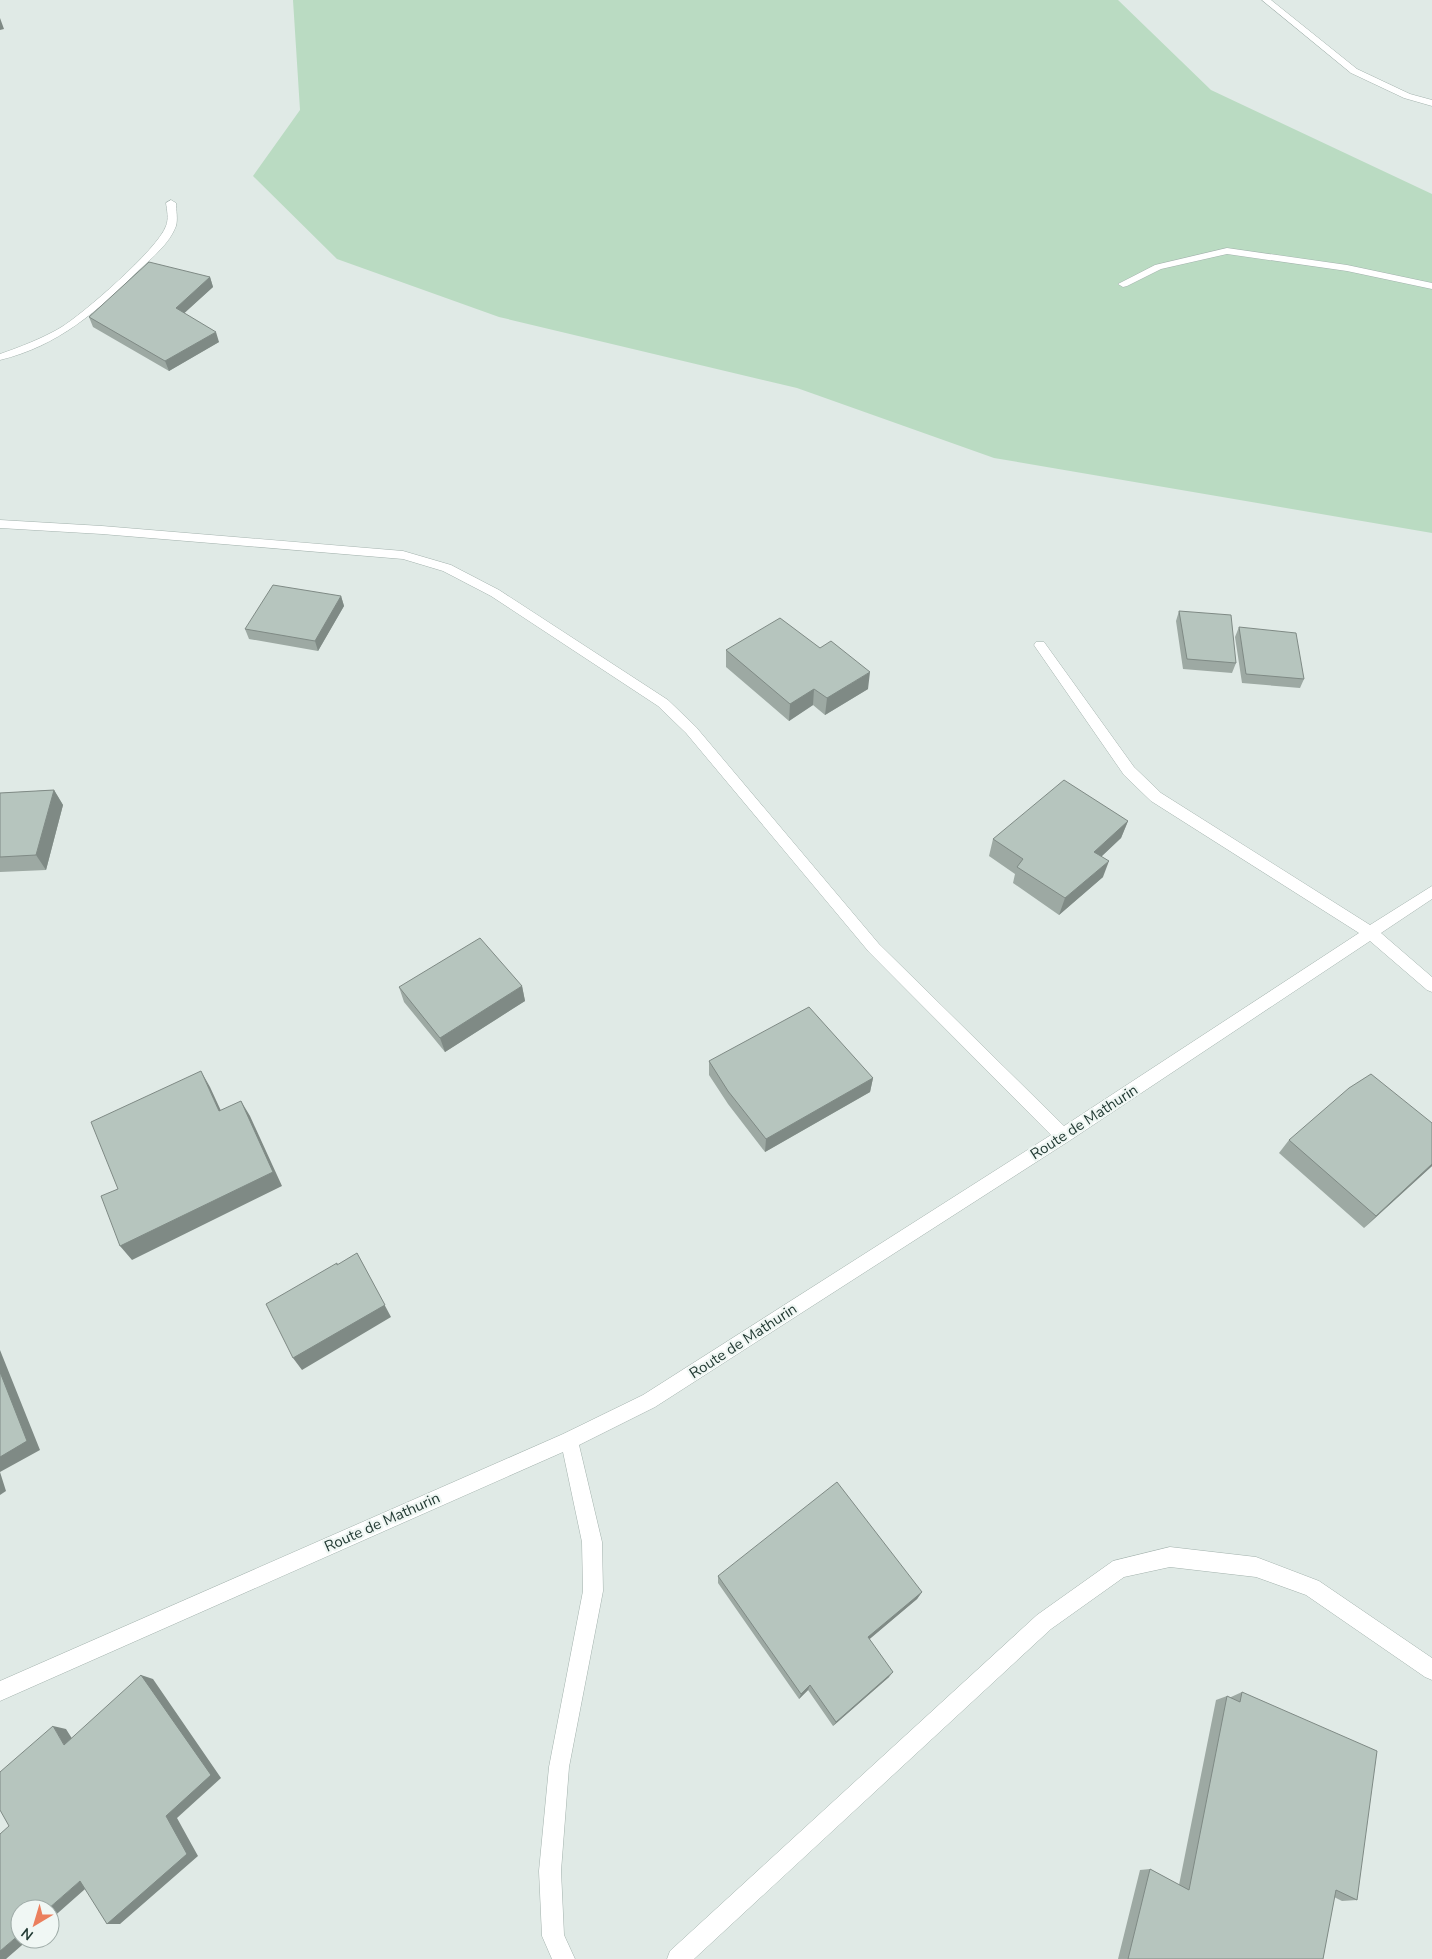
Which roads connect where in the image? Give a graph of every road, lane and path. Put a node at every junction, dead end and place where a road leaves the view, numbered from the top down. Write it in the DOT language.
graph roads {
  1 [pos="1266,0"];
  2 [pos="1432,103"];
  3 [pos="171,203"];
  4 [pos="1122,284"];
  5 [pos="1432,286"];
  6 [pos="0,358"];
  7 [pos="0,524"];
  8 [pos="1040,646"];
  9 [pos="1432,892"];
  10 [pos="1371,933"];
  11 [pos="1432,986"];
  12 [pos="1063,1136"];
  13 [pos="569,1440"];
  14 [pos="1432,1670"];
  15 [pos="0,1691"];
  16 [pos="564,1959"];
  17 [pos="678,1959"];
  1 -- 2 [label="street"];
  3 -- 6 [label="street"];
  4 -- 5 [label="street"];
  7 -- 12 [label="street"];
  8 -- 10 [label="street"];
  9 -- 10 [label="street, Route de Mathurin"];
  10 -- 11 [label="street"];
  10 -- 12 [label="street, Route de Mathurin"];
  12 -- 13 [label="street, Route de Mathurin"];
  13 -- 15 [label="street, Route de Mathurin"];
  13 -- 16 [label="street"];
  14 -- 17 [label="street"];
}
